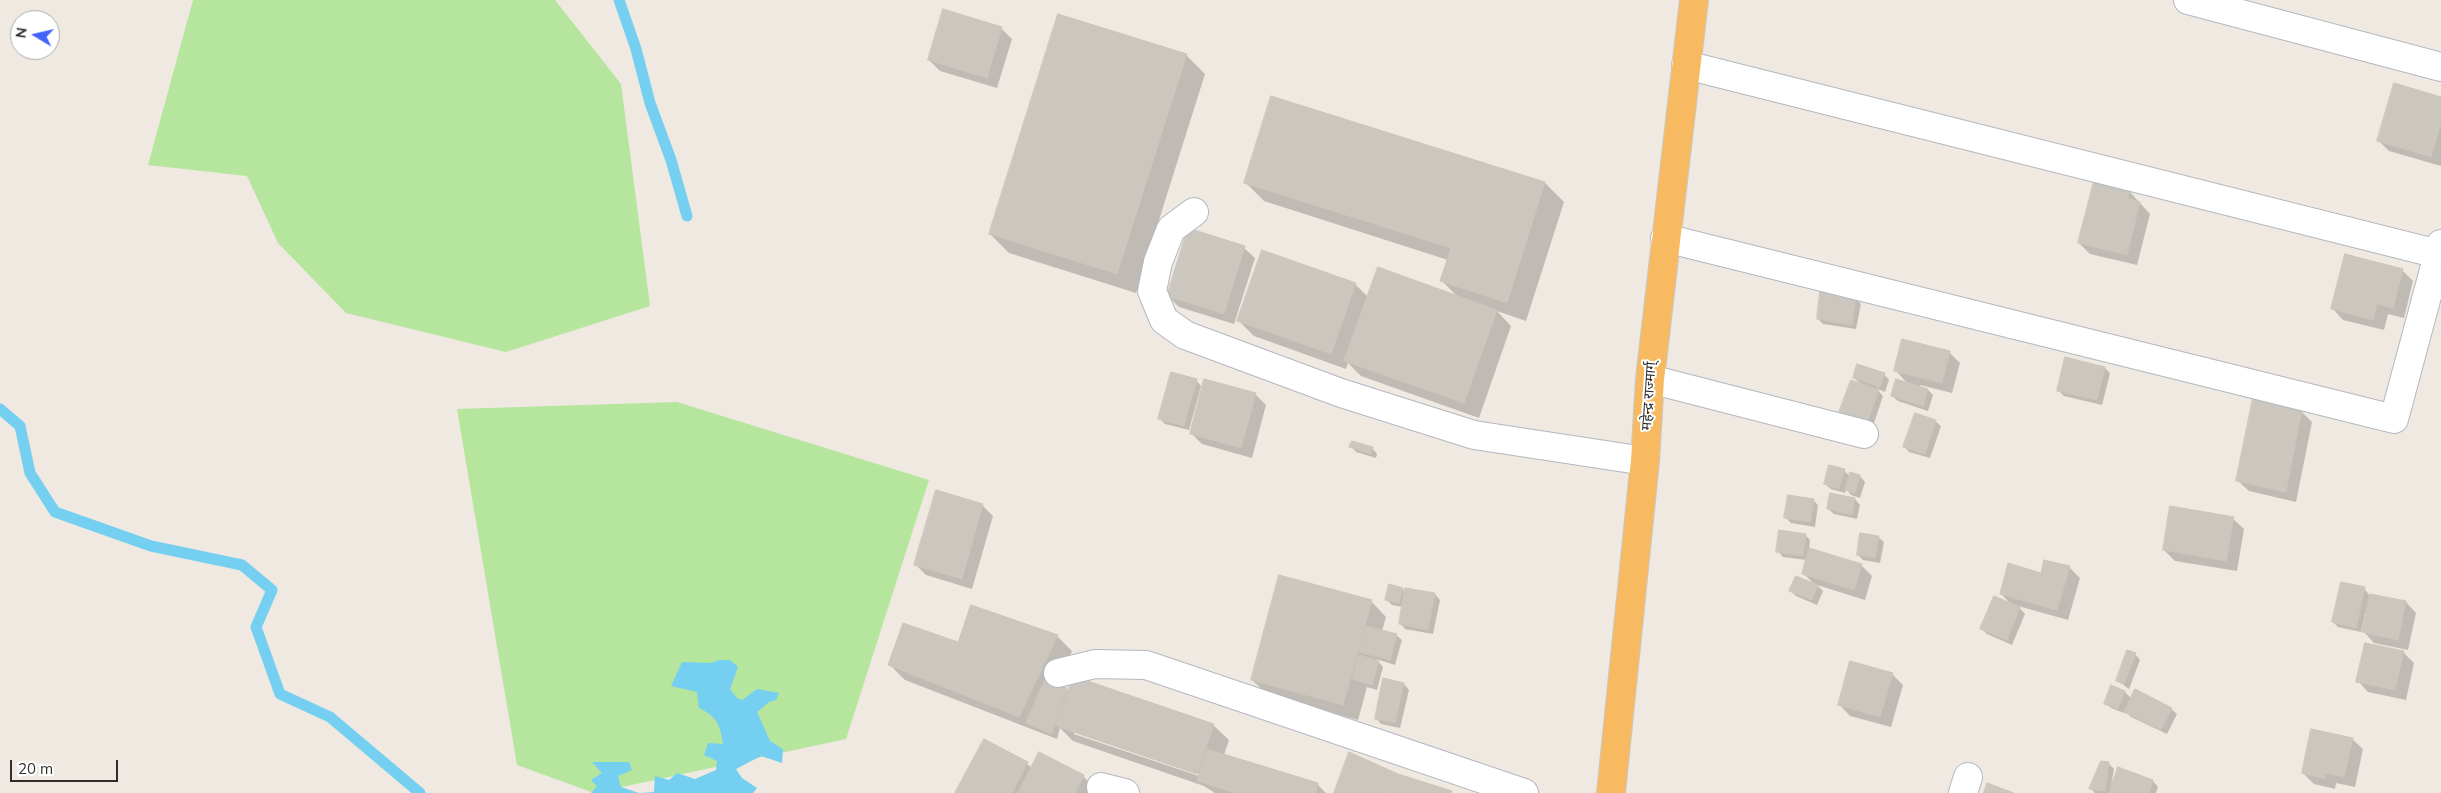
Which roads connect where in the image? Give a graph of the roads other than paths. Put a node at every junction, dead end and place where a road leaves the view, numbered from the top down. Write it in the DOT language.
graph roads {
  1 [pos="1694,0"];
  2 [pos="2188,0"];
  3 [pos="1686,65"];
  4 [pos="2441,67"];
  5 [pos="1194,212"];
  6 [pos="1665,238"];
  7 [pos="2440,249"];
  8 [pos="1650,379"];
  9 [pos="1864,434"];
  10 [pos="1645,461"];
  11 [pos="1058,673"];
  12 [pos="1524,793"];
  13 [pos="1610,793"];
  1 -- 3 [label="highway, महेन्द्र राज्मार्ग्"];
  2 -- 4 [label="street"];
  3 -- 6 [label="highway, महेन्द्र राज्मार्ग्"];
  3 -- 7 [label="street"];
  5 -- 10 [label="street"];
  6 -- 7 [label="street"];
  6 -- 8 [label="highway, महेन्द्र राज्मार्ग्"];
  8 -- 9 [label="street"];
  8 -- 10 [label="highway, महेन्द्र राज्मार्ग्"];
  10 -- 13 [label="highway, महेन्द्र राज्मार्ग्"];
  11 -- 12 [label="street"];
}
